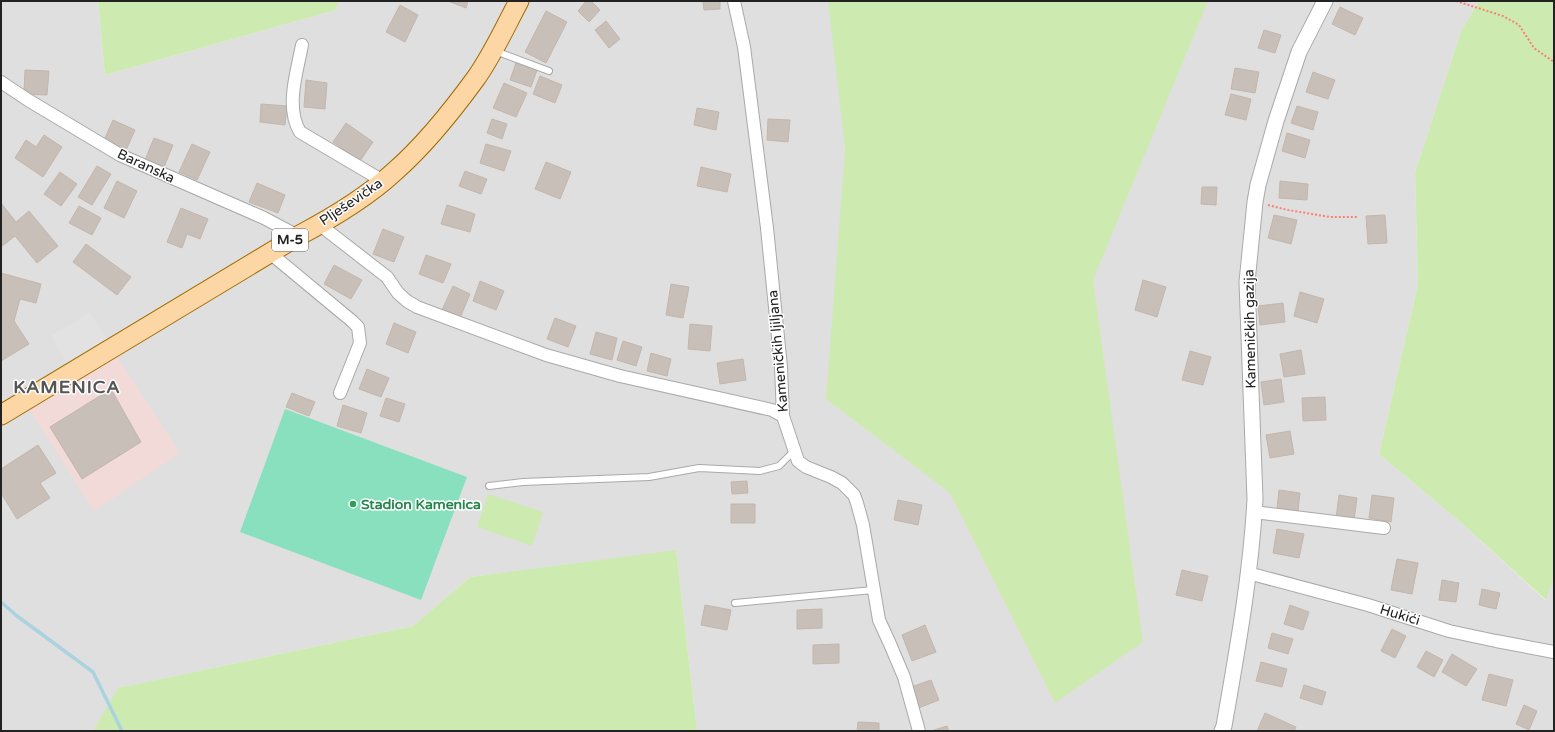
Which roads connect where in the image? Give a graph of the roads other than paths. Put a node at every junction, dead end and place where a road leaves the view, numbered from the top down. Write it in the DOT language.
graph roads {
  1 [pos="519,1"];
  2 [pos="734,1"];
  3 [pos="1325,1"];
  4 [pos="302,45"];
  5 [pos="493,50"];
  6 [pos="548,70"];
  7 [pos="1,82"];
  8 [pos="383,181"];
  9 [pos="320,225"];
  10 [pos="298,236"];
  11 [pos="270,253"];
  12 [pos="340,393"];
  13 [pos="3,412"];
  14 [pos="783,416"];
  15 [pos="794,450"];
  16 [pos="489,486"];
  17 [pos="1254,512"];
  18 [pos="1384,528"];
  19 [pos="1248,573"];
  20 [pos="873,590"];
  21 [pos="735,603"];
  22 [pos="1554,652"];
  23 [pos="919,731"];
  24 [pos="1222,731"];
  1 -- 5 [label="main road, Plješevička / M-5"];
  2 -- 14 [label="street, Kameničkih ljiljana"];
  3 -- 17 [label="street, Kameničkih gazija"];
  4 -- 8 [label="street"];
  5 -- 6 [label="lane"];
  5 -- 8 [label="main road, Plješevička / M-5"];
  7 -- 10 [label="street, Baranska"];
  8 -- 9 [label="main road, Plješevička / M-5"];
  9 -- 10 [label="main road, Plješevička / M-5"];
  9 -- 14 [label="street"];
  10 -- 11 [label="main road, Plješevička / M-5"];
  11 -- 12 [label="street"];
  11 -- 13 [label="main road, Plješevička / M-5"];
  14 -- 15 [label="street, Kameničkih ljiljana"];
  15 -- 16 [label="lane"];
  15 -- 20 [label="street, Kameničkih ljiljana"];
  17 -- 18 [label="street"];
  17 -- 19 [label="street, Kameničkih gazija"];
  19 -- 22 [label="street, Hukići"];
  19 -- 24 [label="street, Kameničkih gazija"];
  20 -- 21 [label="lane"];
  20 -- 23 [label="street, Kameničkih ljiljana"];
}
